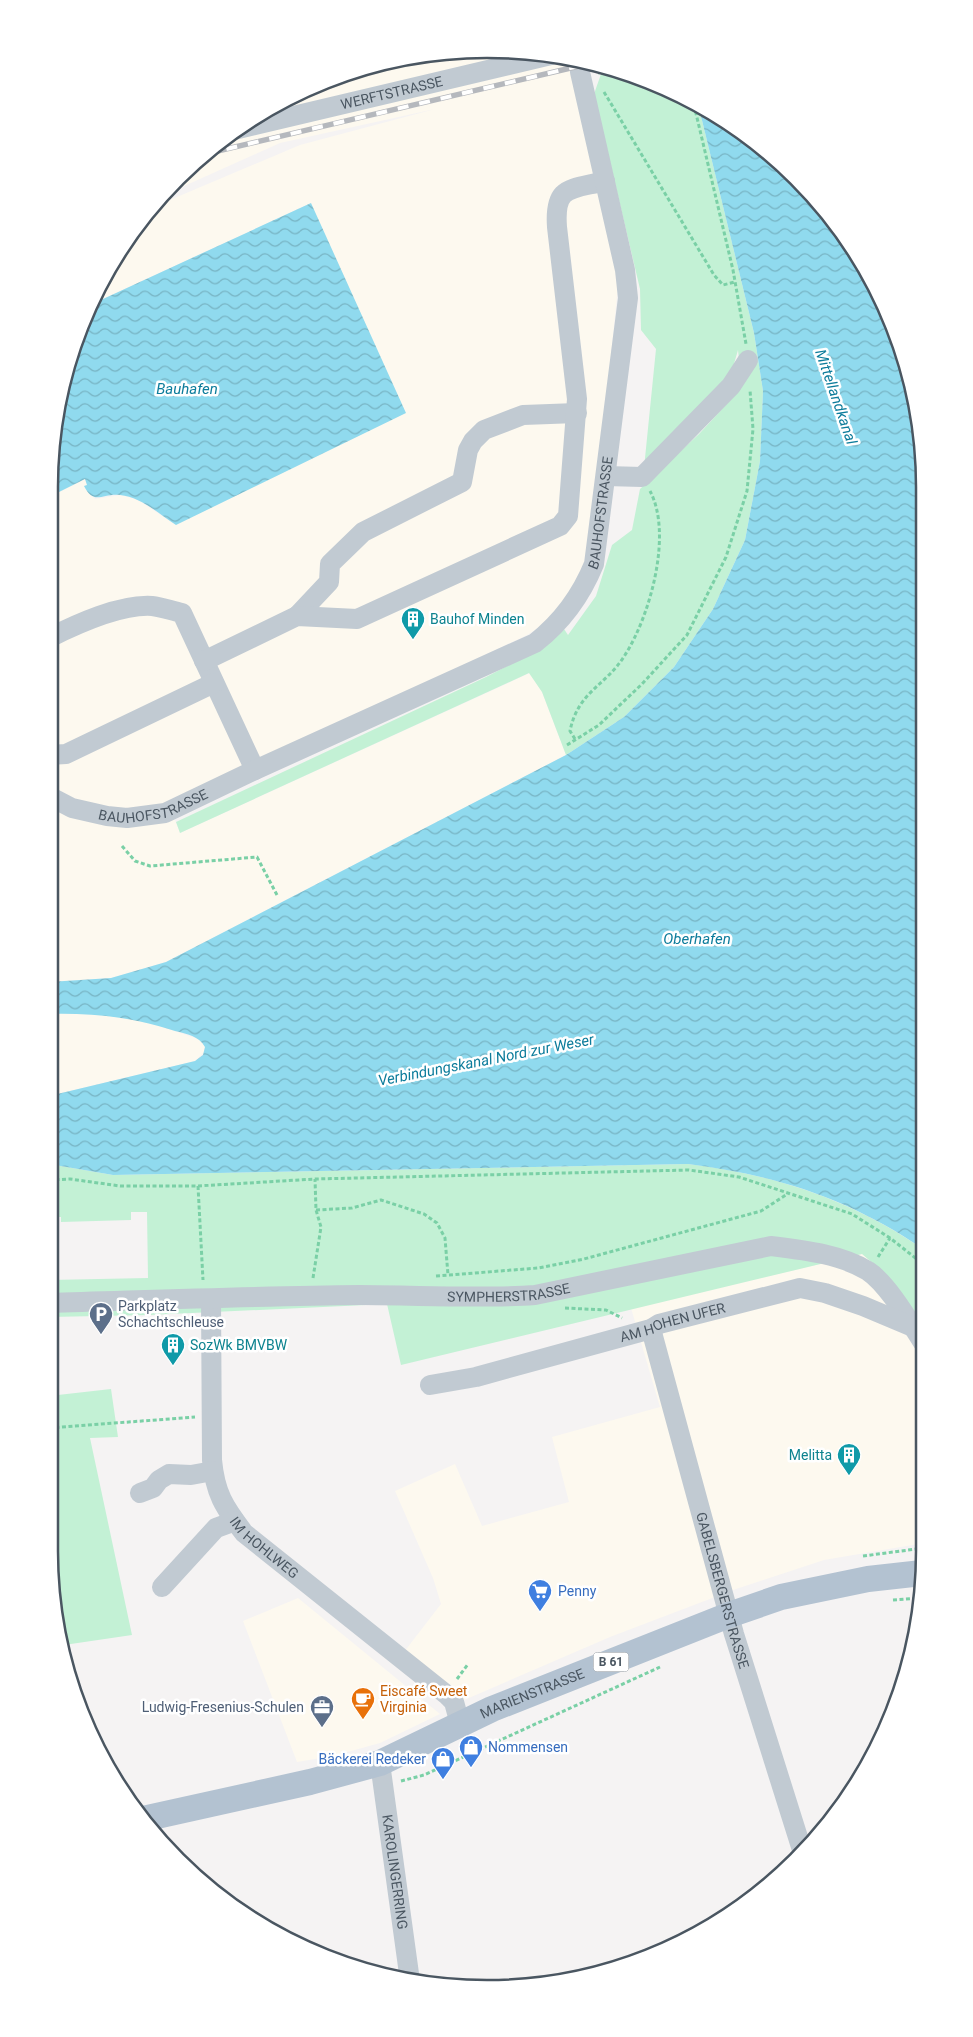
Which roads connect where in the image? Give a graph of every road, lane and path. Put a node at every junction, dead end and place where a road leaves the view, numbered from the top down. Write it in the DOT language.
graph roads {
  1 [pos="531,60"];
  2 [pos="581,68"];
  3 [pos="603,91"];
  4 [pos="696,112"];
  5 [pos="257,125"];
  6 [pos="605,181"];
  7 [pos="735,282"];
  8 [pos="748,360"];
  9 [pos="577,413"];
  10 [pos="606,476"];
  11 [pos="642,477"];
  12 [pos="297,616"];
  13 [pos="58,634"];
  14 [pos="204,660"];
  15 [pos="214,683"];
  16 [pos="575,739"];
  17 [pos="567,745"];
  18 [pos="58,754"];
  19 [pos="254,770"];
  20 [pos="58,801"];
  21 [pos="122,846"];
  22 [pos="278,895"];
  23 [pos="58,1179"];
  24 [pos="315,1179"];
  25 [pos="198,1186"];
  26 [pos="790,1193"];
  27 [pos="316,1210"];
  28 [pos="916,1258"];
  29 [pos="448,1275"];
  30 [pos="430,1277"];
  31 [pos="323,1279"];
  32 [pos="310,1285"];
  33 [pos="208,1300"];
  34 [pos="58,1303"];
  35 [pos="562,1308"];
  36 [pos="913,1327"];
  37 [pos="651,1329"];
  38 [pos="916,1332"];
  39 [pos="430,1385"];
  40 [pos="211,1416"];
  41 [pos="58,1427"];
  42 [pos="213,1471"];
  43 [pos="140,1493"];
  44 [pos="235,1521"];
  45 [pos="915,1574"];
  46 [pos="162,1587"];
  47 [pos="913,1598"];
  48 [pos="885,1600"];
  49 [pos="729,1615"];
  50 [pos="662,1666"];
  51 [pos="460,1724"];
  52 [pos="382,1774"];
  53 [pos="151,1817"];
  54 [pos="800,1843"];
  55 [pos="409,1972"];
  1 -- 5 [label="street, WERFTSTRASSE"];
  2 -- 6 [label="street, BAUHOFSTRASSE"];
  3 -- 7 [label="path"];
  4 -- 7 [label="path"];
  6 -- 9 [label="street"];
  6 -- 10 [label="street, BAUHOFSTRASSE"];
  7 -- 8 [label="path"];
  8 -- 11 [label="street"];
  8 -- 16 [label="path"];
  9 -- 12 [label="street"];
  9 -- 12 [label="street"];
  10 -- 11 [label="street"];
  10 -- 19 [label="street, BAUHOFSTRASSE"];
  11 -- 16 [label="path"];
  12 -- 14 [label="street"];
  13 -- 14 [label="street"];
  14 -- 15 [label="street"];
  15 -- 18 [label="street"];
  15 -- 19 [label="street"];
  16 -- 17 [label="path"];
  19 -- 20 [label="street, BAUHOFSTRASSE"];
  21 -- 22 [label="path"];
  23 -- 25 [label="path"];
  24 -- 25 [label="path"];
  24 -- 26 [label="path"];
  24 -- 27 [label="path"];
  25 -- 33 [label="path"];
  26 -- 28 [label="path"];
  26 -- 29 [label="path"];
  27 -- 29 [label="path"];
  27 -- 32 [label="path"];
  29 -- 30 [label="path"];
  31 -- 32 [label="path"];
  32 -- 33 [label="street, SYMPHERSTRASSE"];
  32 -- 36 [label="street, SYMPHERSTRASSE"];
  33 -- 34 [label="street, SYMPHERSTRASSE"];
  33 -- 40 [label="street, IM HOHLWEG"];
  35 -- 37 [label="path"];
  36 -- 37 [label="street, AM HOHEN UFER"];
  36 -- 38 [label="street, SYMPHERSTRASSE"];
  37 -- 39 [label="street, AM HOHEN UFER"];
  37 -- 49 [label="street, GABELSBERGERSTRASSE"];
  40 -- 41 [label="path"];
  40 -- 42 [label="street, IM HOHLWEG"];
  42 -- 43 [label="street"];
  42 -- 44 [label="street, IM HOHLWEG"];
  44 -- 46 [label="street"];
  44 -- 51 [label="street, IM HOHLWEG"];
  45 -- 49 [label="main road, MARIENSTRASSE / B 61"];
  47 -- 48 [label="path"];
  49 -- 51 [label="main road, MARIENSTRASSE / B 61"];
  49 -- 54 [label="street, GABELSBERGERSTRASSE"];
  50 -- 52 [label="path"];
  51 -- 52 [label="main road, MARIENSTRASSE / B 61"];
  52 -- 53 [label="main road, MARIENSTRASSE / B 61"];
  52 -- 55 [label="street, KAROLINGERRING"];
}
